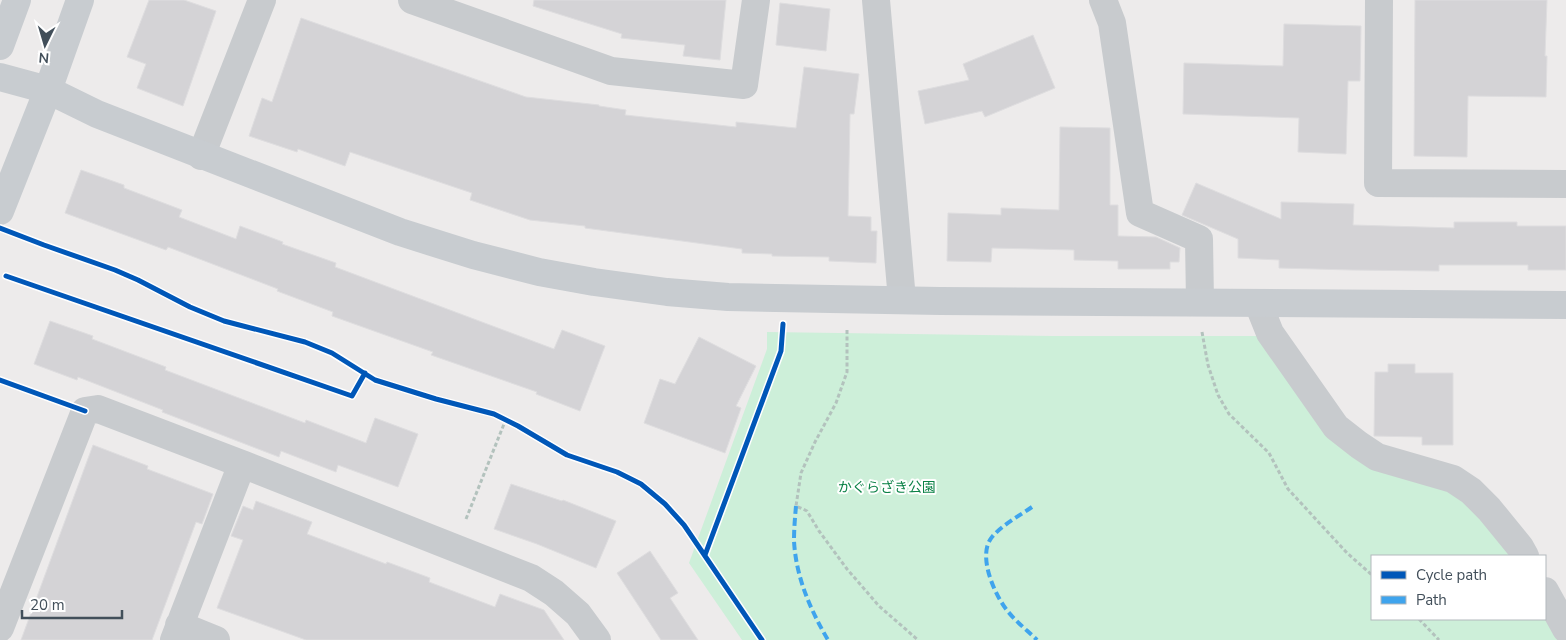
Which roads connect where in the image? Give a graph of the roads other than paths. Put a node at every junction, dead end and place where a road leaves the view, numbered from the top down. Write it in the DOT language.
graph roads {
  1 [pos="17,0"];
  2 [pos="80,0"];
  3 [pos="262,0"];
  4 [pos="412,0"];
  5 [pos="756,0"];
  6 [pos="876,0"];
  7 [pos="1103,0"];
  8 [pos="1379,0"];
  9 [pos="0,46"];
  10 [pos="0,77"];
  11 [pos="48,90"];
  12 [pos="202,156"];
  13 [pos="1566,184"];
  14 [pos="0,211"];
  15 [pos="902,300"];
  16 [pos="1200,302"];
  17 [pos="1258,303"];
  18 [pos="1566,305"];
  19 [pos="242,464"];
  20 [pos="1524,555"];
  21 [pos="1546,593"];
  22 [pos="0,628"];
  23 [pos="1566,629"];
  24 [pos="177,633"];
  25 [pos="216,640"];
  26 [pos="597,640"];
  1 -- 9 [label="street"];
  2 -- 11 [label="street"];
  3 -- 12 [label="street"];
  4 -- 5 [label="street"];
  6 -- 15 [label="street"];
  7 -- 16 [label="street"];
  8 -- 13 [label="street"];
  10 -- 11 [label="street"];
  11 -- 12 [label="street"];
  11 -- 14 [label="street"];
  12 -- 15 [label="street"];
  15 -- 16 [label="street"];
  16 -- 17 [label="street"];
  17 -- 18 [label="street"];
  17 -- 20 [label="street"];
  19 -- 22 [label="street"];
  19 -- 24 [label="street"];
  19 -- 26 [label="street"];
  21 -- 23 [label="street"];
  24 -- 25 [label="street"];
}
